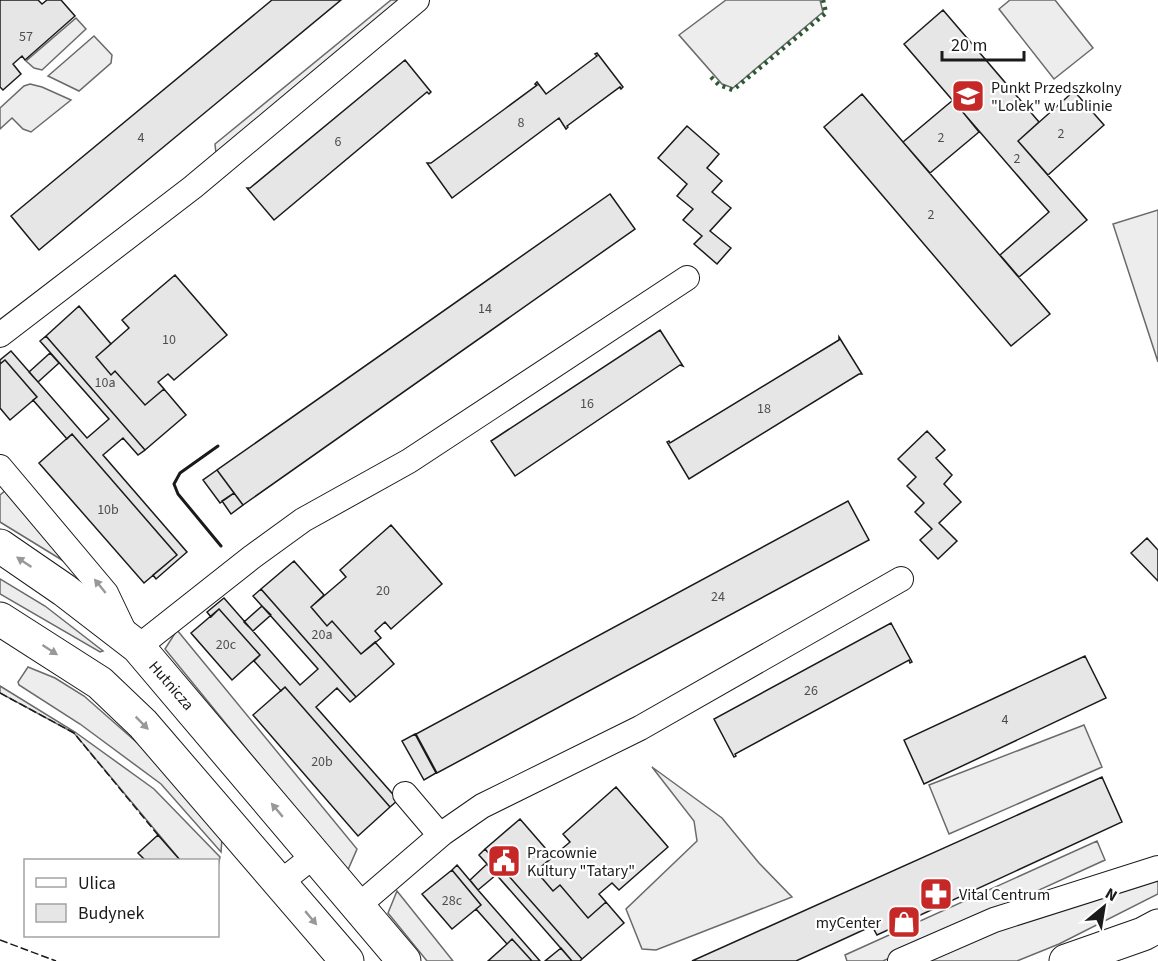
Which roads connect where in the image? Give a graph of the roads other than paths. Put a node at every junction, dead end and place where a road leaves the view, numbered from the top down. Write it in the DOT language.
graph roads {
  1 [pos="417,0"];
  2 [pos="687,278"];
  3 [pos="0,335"];
  4 [pos="1,469"];
  5 [pos="0,546"];
  6 [pos="901,579"];
  7 [pos="0,619"];
  8 [pos="133,643"];
  9 [pos="405,794"];
  10 [pos="434,827"];
  11 [pos="315,855"];
  12 [pos="1158,868"];
  13 [pos="281,882"];
  14 [pos="358,906"];
  15 [pos="1150,930"];
  16 [pos="347,961"];
  17 [pos="404,961"];
  18 [pos="900,961"];
  19 [pos="1066,961"];
  20 [pos="1107,961"];
  1 -- 3 [label="street"];
  2 -- 8 [label="street"];
  8 -- 4 [label="street, one-way"];
  8 -- 5 [label="street, Hutnicza, one-way"];
  6 -- 14 [label="street"];
  7 -- 13 [label="street, one-way"];
  11 -- 8 [label="street, Hutnicza, one-way"];
  9 -- 10 [label="street"];
  11 -- 13 [label="street"];
  11 -- 14 [label="street, Hutnicza"];
  12 -- 18 [label="street"];
  13 -- 16 [label="street, one-way"];
  14 -- 17 [label="street, Hutnicza"];
  15 -- 19 [label="street"];
  15 -- 20 [label="street"];
}
